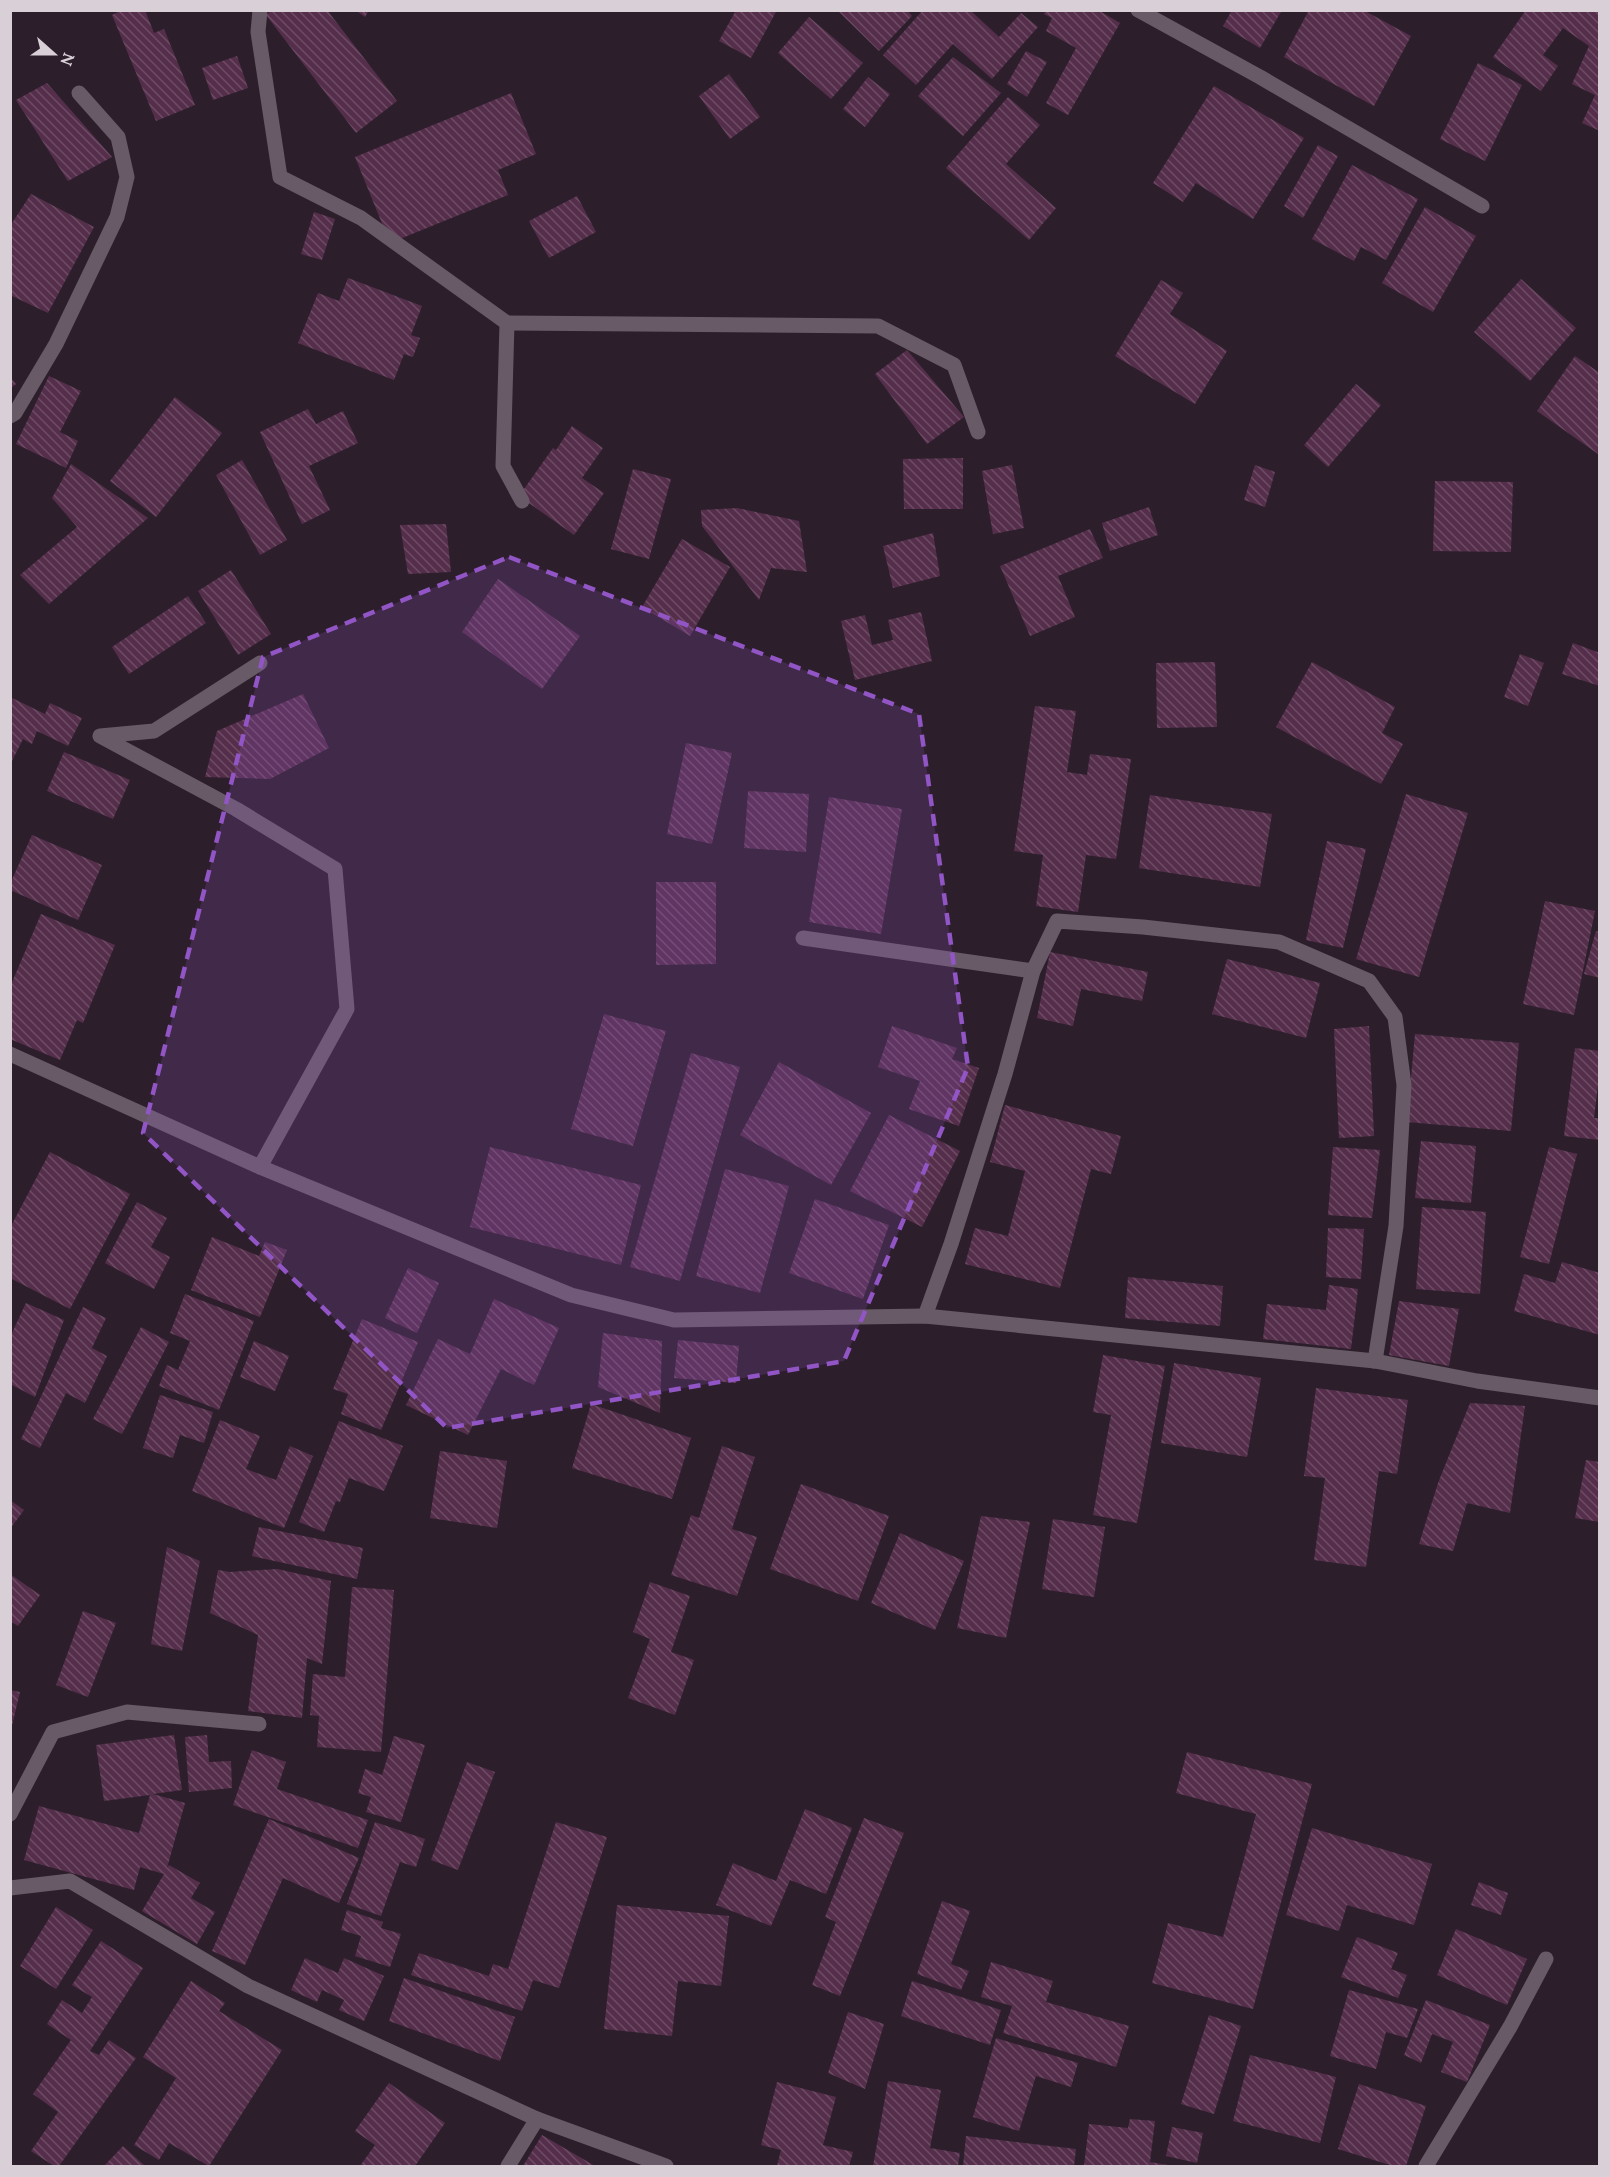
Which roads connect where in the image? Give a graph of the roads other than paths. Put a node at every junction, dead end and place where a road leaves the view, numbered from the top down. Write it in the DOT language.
graph roads {
  1 [pos="260,10"];
  2 [pos="1138,10"];
  3 [pos="79,93"];
  4 [pos="1482,206"];
  5 [pos="507,323"];
  6 [pos="10,416"];
  7 [pos="978,432"];
  8 [pos="522,501"];
  9 [pos="260,663"];
  10 [pos="802,938"];
  11 [pos="1033,971"];
  12 [pos="10,1054"];
  13 [pos="260,1167"];
  14 [pos="925,1316"];
  15 [pos="1376,1360"];
  16 [pos="1599,1398"];
  17 [pos="259,1724"];
  18 [pos="10,1814"];
  19 [pos="10,1888"];
  20 [pos="1546,1959"];
  21 [pos="537,2119"];
  22 [pos="508,2166"];
  23 [pos="666,2166"];
  24 [pos="1426,2166"];
  1 -- 5 [label="street"];
  2 -- 4 [label="street"];
  3 -- 6 [label="street"];
  5 -- 7 [label="street"];
  5 -- 8 [label="street"];
  9 -- 13 [label="street"];
  10 -- 11 [label="street"];
  11 -- 14 [label="street"];
  11 -- 15 [label="street"];
  12 -- 13 [label="street"];
  13 -- 14 [label="street"];
  14 -- 15 [label="street"];
  15 -- 16 [label="street"];
  17 -- 18 [label="street"];
  19 -- 21 [label="street"];
  20 -- 24 [label="street"];
  21 -- 22 [label="street"];
  21 -- 23 [label="street"];
}
